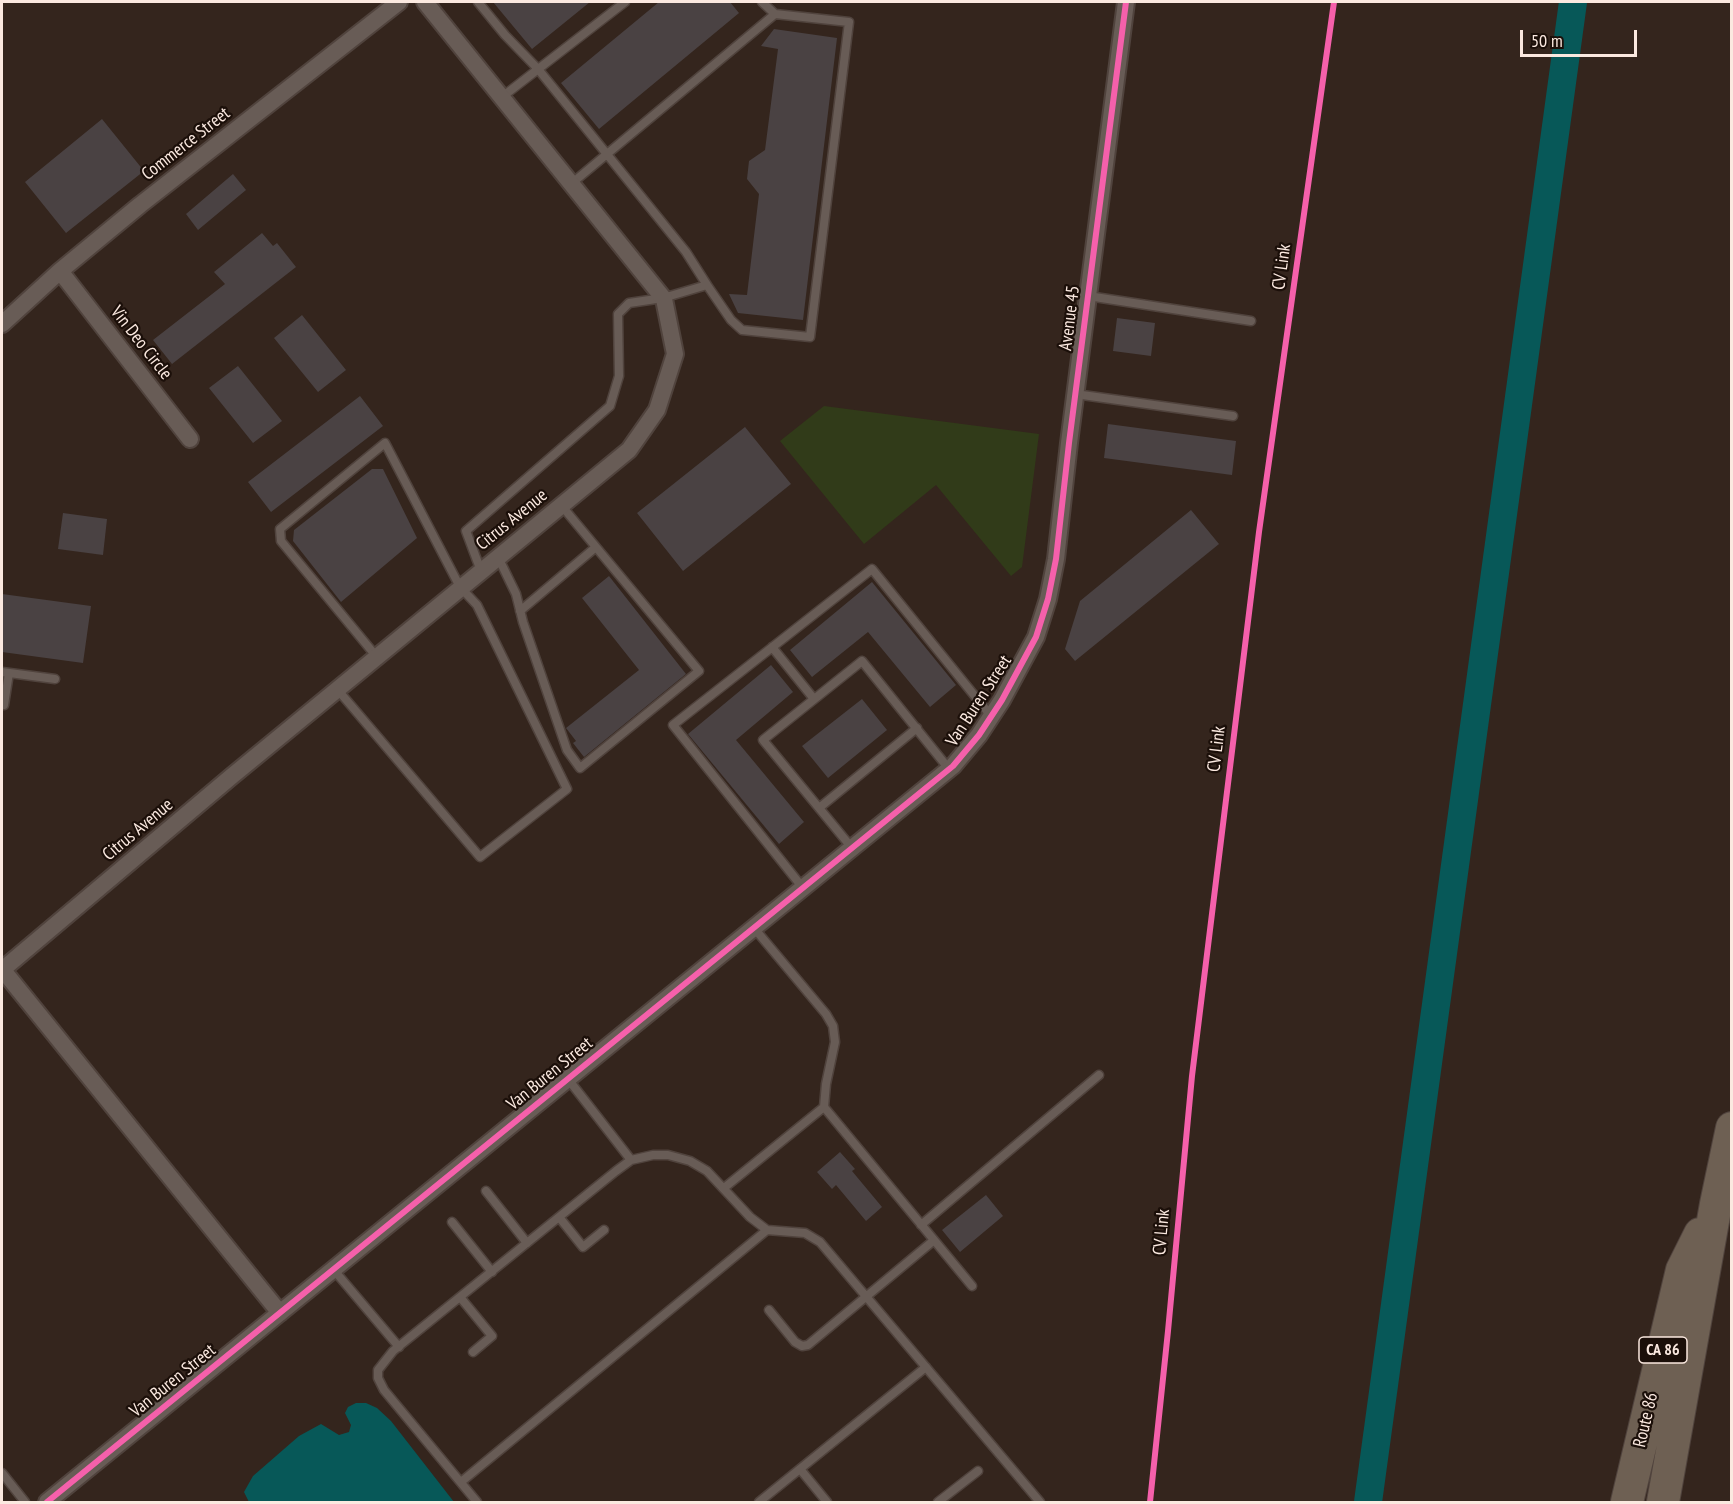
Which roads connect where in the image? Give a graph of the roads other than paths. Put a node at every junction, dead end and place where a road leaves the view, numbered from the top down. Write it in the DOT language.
graph roads {
  1 [pos="399,2"];
  2 [pos="425,2"];
  3 [pos="478,2"];
  4 [pos="625,2"];
  5 [pos="762,2"];
  6 [pos="1126,2"];
  7 [pos="775,14"];
  8 [pos="538,69"];
  9 [pos="502,97"];
  10 [pos="607,154"];
  11 [pos="571,184"];
  12 [pos="60,271"];
  13 [pos="707,285"];
  14 [pos="1088,296"];
  15 [pos="663,298"];
  16 [pos="1251,321"];
  17 [pos="2,324"];
  18 [pos="1075,394"];
  19 [pos="1233,416"];
  20 [pos="190,439"];
  21 [pos="561,505"];
  22 [pos="596,547"];
  23 [pos="498,557"];
  24 [pos="481,571"];
  25 [pos="460,587"];
  26 [pos="520,611"];
  27 [pos="1036,637"];
  28 [pos="772,647"];
  29 [pos="376,656"];
  30 [pos="5,673"];
  31 [pos="55,679"];
  32 [pos="337,689"];
  33 [pos="814,699"];
  34 [pos="4,705"];
  35 [pos="991,716"];
  36 [pos="917,728"];
  37 [pos="949,769"];
  38 [pos="819,808"];
  39 [pos="852,848"];
  40 [pos="803,888"];
  41 [pos="754,928"];
  42 [pos="2,969"];
  43 [pos="1099,1075"];
  44 [pos="568,1078"];
  45 [pos="824,1107"];
  46 [pos="1731,1128"];
  47 [pos="631,1160"];
  48 [pos="724,1188"];
  49 [pos="486,1191"];
  50 [pos="1716,1204"];
  51 [pos="559,1217"];
  52 [pos="452,1222"];
  53 [pos="921,1225"];
  54 [pos="604,1230"];
  55 [pos="767,1230"];
  56 [pos="933,1240"];
  57 [pos="527,1243"];
  58 [pos="333,1269"];
  59 [pos="492,1272"];
  60 [pos="972,1286"];
  61 [pos="867,1296"];
  62 [pos="460,1297"];
  63 [pos="769,1310"];
  64 [pos="280,1313"];
  65 [pos="399,1347"];
  66 [pos="473,1352"];
  67 [pos="926,1367"];
  68 [pos="800,1469"];
  69 [pos="978,1471"];
  70 [pos="2,1473"];
  71 [pos="461,1482"];
  72 [pos="25,1503"];
  73 [pos="47,1503"];
  74 [pos="477,1503"];
  75 [pos="759,1503"];
  76 [pos="827,1503"];
  77 [pos="938,1503"];
  78 [pos="1040,1503"];
  79 [pos="1628,1503"];
  80 [pos="1663,1503"];
  1 -- 12 [label="street, Commerce Street"];
  2 -- 9 [label="street, Citrus Avenue"];
  3 -- 8 [label="lane"];
  4 -- 8 [label="lane"];
  5 -- 7 [label="lane"];
  6 -- 14 [label="street, Avenue 45"];
  7 -- 10 [label="lane"];
  7 -- 13 [label="lane"];
  8 -- 9 [label="lane"];
  8 -- 10 [label="lane"];
  9 -- 11 [label="street, Citrus Avenue"];
  10 -- 11 [label="lane"];
  10 -- 13 [label="lane"];
  11 -- 15 [label="street, Citrus Avenue"];
  12 -- 17 [label="street, Commerce Street"];
  12 -- 20 [label="street, Vin Deo Circle"];
  13 -- 15 [label="lane"];
  14 -- 16 [label="lane"];
  14 -- 18 [label="street, Avenue 45"];
  15 -- 21 [label="street, Citrus Avenue"];
  15 -- 24 [label="lane"];
  18 -- 19 [label="lane"];
  18 -- 27 [label="street, Avenue 45"];
  21 -- 22 [label="lane"];
  21 -- 23 [label="street, Citrus Avenue"];
  22 -- 26 [label="lane"];
  22 -- 26 [label="lane"];
  23 -- 24 [label="street, Citrus Avenue"];
  23 -- 26 [label="lane"];
  24 -- 25 [label="street, Citrus Avenue"];
  25 -- 29 [label="street, Citrus Avenue"];
  25 -- 29 [label="lane"];
  25 -- 32 [label="lane"];
  27 -- 35 [label="street, Van Buren Street"];
  28 -- 33 [label="lane"];
  28 -- 35 [label="lane"];
  28 -- 40 [label="lane"];
  29 -- 32 [label="street, Citrus Avenue"];
  30 -- 31 [label="lane"];
  30 -- 34 [label="lane"];
  32 -- 42 [label="street, Citrus Avenue"];
  33 -- 36 [label="lane"];
  33 -- 38 [label="lane"];
  35 -- 37 [label="street, Van Buren Street"];
  36 -- 37 [label="lane"];
  36 -- 38 [label="lane"];
  37 -- 39 [label="street, Van Buren Street"];
  38 -- 39 [label="lane"];
  39 -- 40 [label="street, Van Buren Street"];
  40 -- 41 [label="street, Van Buren Street"];
  41 -- 44 [label="street, Van Buren Street"];
  41 -- 45 [label="lane"];
  42 -- 64 [label="street"];
  43 -- 53 [label="lane"];
  44 -- 47 [label="lane"];
  44 -- 58 [label="street, Van Buren Street"];
  45 -- 48 [label="lane"];
  45 -- 53 [label="lane"];
  46 -- 50 [label="highway"];
  47 -- 48 [label="lane"];
  47 -- 51 [label="lane"];
  48 -- 55 [label="lane"];
  49 -- 57 [label="lane"];
  50 -- 79 [label="highway, Route 86 / CA 86"];
  50 -- 80 [label="highway"];
  51 -- 54 [label="lane"];
  51 -- 57 [label="lane"];
  52 -- 59 [label="lane"];
  53 -- 56 [label="lane"];
  55 -- 61 [label="lane"];
  55 -- 71 [label="lane"];
  56 -- 60 [label="lane"];
  56 -- 61 [label="lane"];
  57 -- 59 [label="lane"];
  58 -- 64 [label="street, Van Buren Street"];
  58 -- 65 [label="lane"];
  59 -- 62 [label="lane"];
  61 -- 63 [label="lane"];
  61 -- 67 [label="lane"];
  62 -- 65 [label="lane"];
  62 -- 66 [label="lane"];
  64 -- 73 [label="street, Van Buren Street"];
  65 -- 71 [label="lane"];
  67 -- 68 [label="lane"];
  67 -- 78 [label="lane"];
  68 -- 75 [label="lane"];
  68 -- 76 [label="lane"];
  69 -- 77 [label="lane"];
  70 -- 72 [label="lane"];
  71 -- 74 [label="lane"];
}
